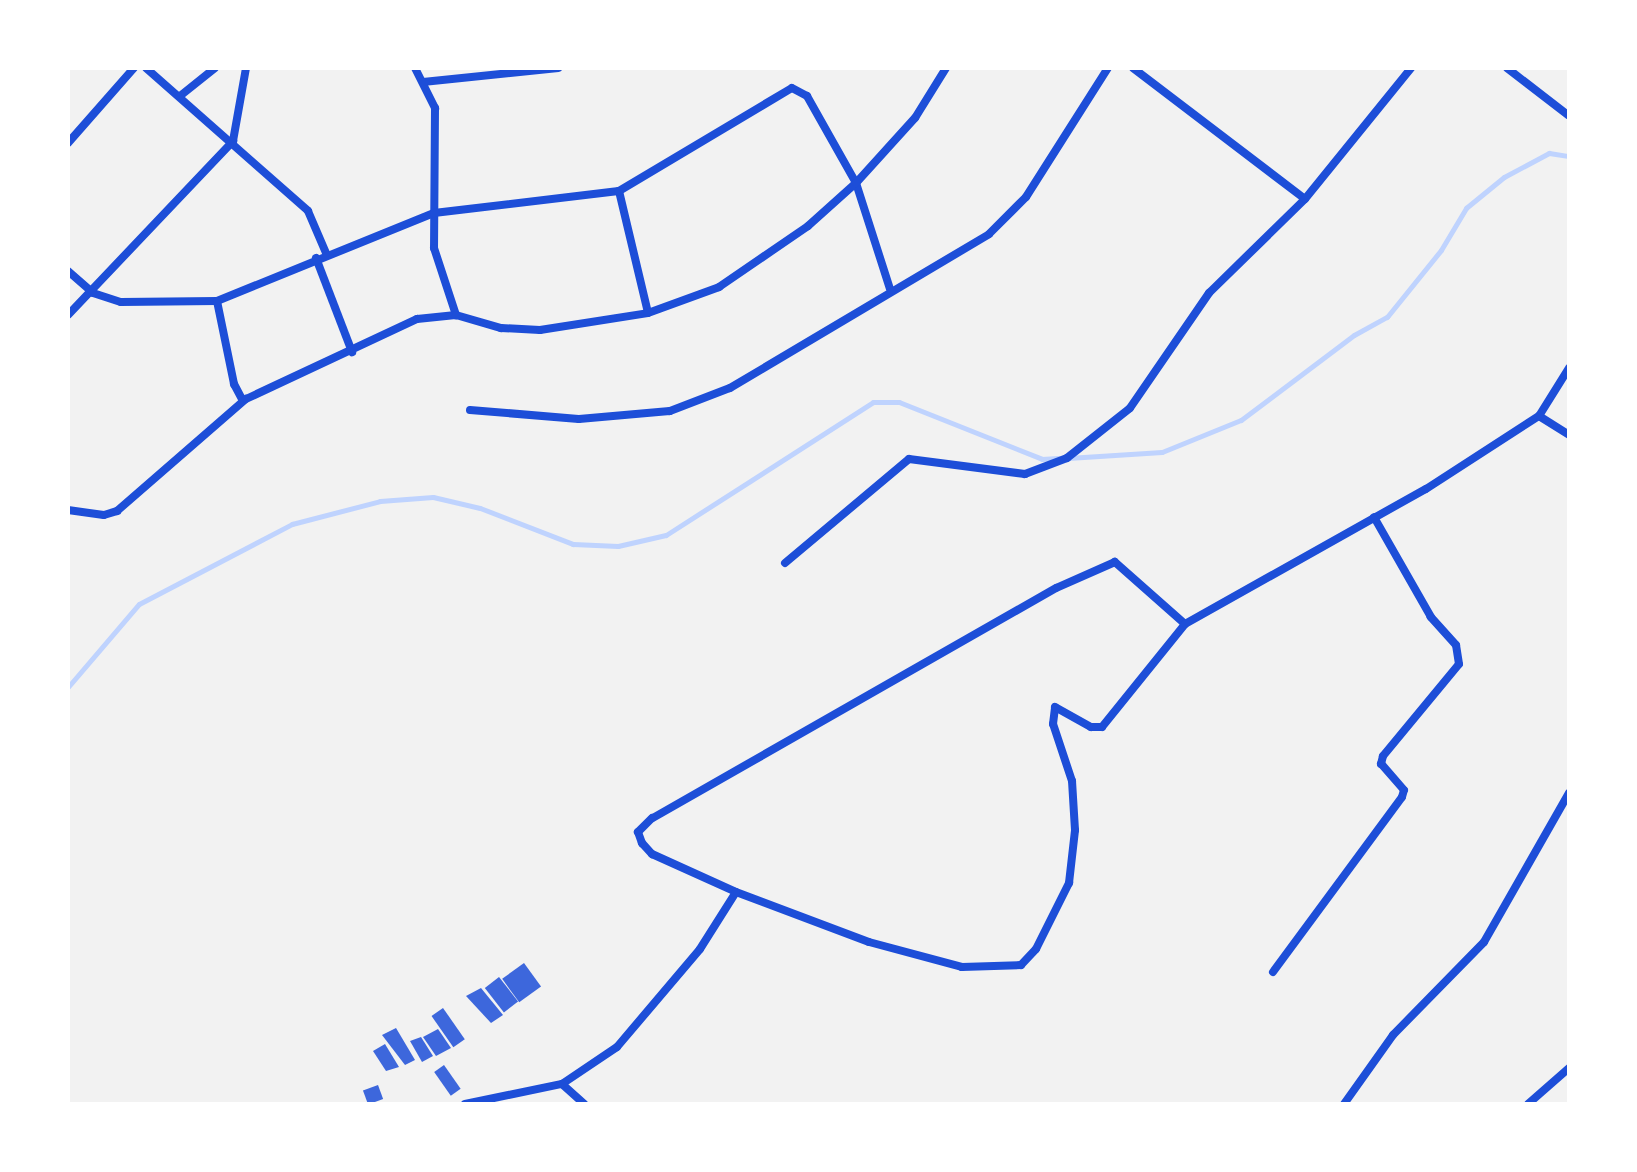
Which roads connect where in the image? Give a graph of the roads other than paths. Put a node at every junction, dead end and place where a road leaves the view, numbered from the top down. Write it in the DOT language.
graph roads {
  1 [pos="134,68"];
  2 [pos="146,68"];
  3 [pos="215,68"];
  4 [pos="246,68"];
  5 [pos="415,68"];
  6 [pos="558,68"];
  7 [pos="946,68"];
  8 [pos="1108,68"];
  9 [pos="1133,68"];
  10 [pos="1411,68"];
  11 [pos="1507,68"];
  12 [pos="423,82"];
  13 [pos="180,96"];
  14 [pos="1569,116"];
  15 [pos="233,141"];
  16 [pos="68,143"];
  17 [pos="856,183"];
  18 [pos="619,191"];
  19 [pos="1305,199"];
  20 [pos="434,213"];
  21 [pos="326,253"];
  22 [pos="316,258"];
  23 [pos="68,271"];
  24 [pos="890,289"];
  25 [pos="93,293"];
  26 [pos="217,301"];
  27 [pos="648,313"];
  28 [pos="68,315"];
  29 [pos="456,315"];
  30 [pos="352,352"];
  31 [pos="1569,368"];
  32 [pos="243,401"];
  33 [pos="470,410"];
  34 [pos="1539,416"];
  35 [pos="1569,435"];
  36 [pos="68,510"];
  37 [pos="1374,517"];
  38 [pos="785,563"];
  39 [pos="1185,624"];
  40 [pos="1569,793"];
  41 [pos="736,892"];
  42 [pos="1273,972"];
  43 [pos="1569,1068"];
  44 [pos="562,1084"];
  45 [pos="1542,1100"];
  46 [pos="465,1104"];
  47 [pos="584,1104"];
  48 [pos="1344,1104"];
  49 [pos="1528,1104"];
  1 -- 16 [label="street"];
  2 -- 13 [label="street"];
  3 -- 13 [label="street"];
  4 -- 15 [label="street"];
  5 -- 12 [label="street"];
  6 -- 12 [label="street"];
  7 -- 17 [label="street"];
  8 -- 24 [label="street"];
  9 -- 19 [label="street"];
  10 -- 19 [label="street"];
  11 -- 14 [label="street"];
  12 -- 20 [label="street"];
  13 -- 15 [label="street"];
  15 -- 21 [label="street"];
  15 -- 25 [label="street"];
  17 -- 18 [label="street"];
  17 -- 24 [label="street"];
  17 -- 27 [label="street"];
  18 -- 20 [label="street"];
  18 -- 27 [label="street"];
  19 -- 38 [label="street"];
  20 -- 21 [label="street"];
  20 -- 29 [label="street"];
  21 -- 22 [label="street"];
  22 -- 26 [label="street"];
  22 -- 30 [label="street"];
  23 -- 25 [label="street"];
  24 -- 33 [label="street"];
  25 -- 26 [label="street"];
  25 -- 28 [label="street"];
  26 -- 32 [label="street"];
  27 -- 29 [label="street"];
  29 -- 30 [label="street"];
  30 -- 32 [label="street"];
  31 -- 34 [label="street"];
  32 -- 36 [label="street"];
  34 -- 35 [label="street"];
  34 -- 37 [label="street"];
  37 -- 39 [label="street"];
  37 -- 42 [label="street"];
  39 -- 41 [label="street"];
  39 -- 41 [label="street"];
  40 -- 48 [label="street"];
  41 -- 44 [label="street"];
  43 -- 45 [label="street"];
  44 -- 46 [label="street"];
  44 -- 47 [label="street"];
  45 -- 49 [label="street"];
}
